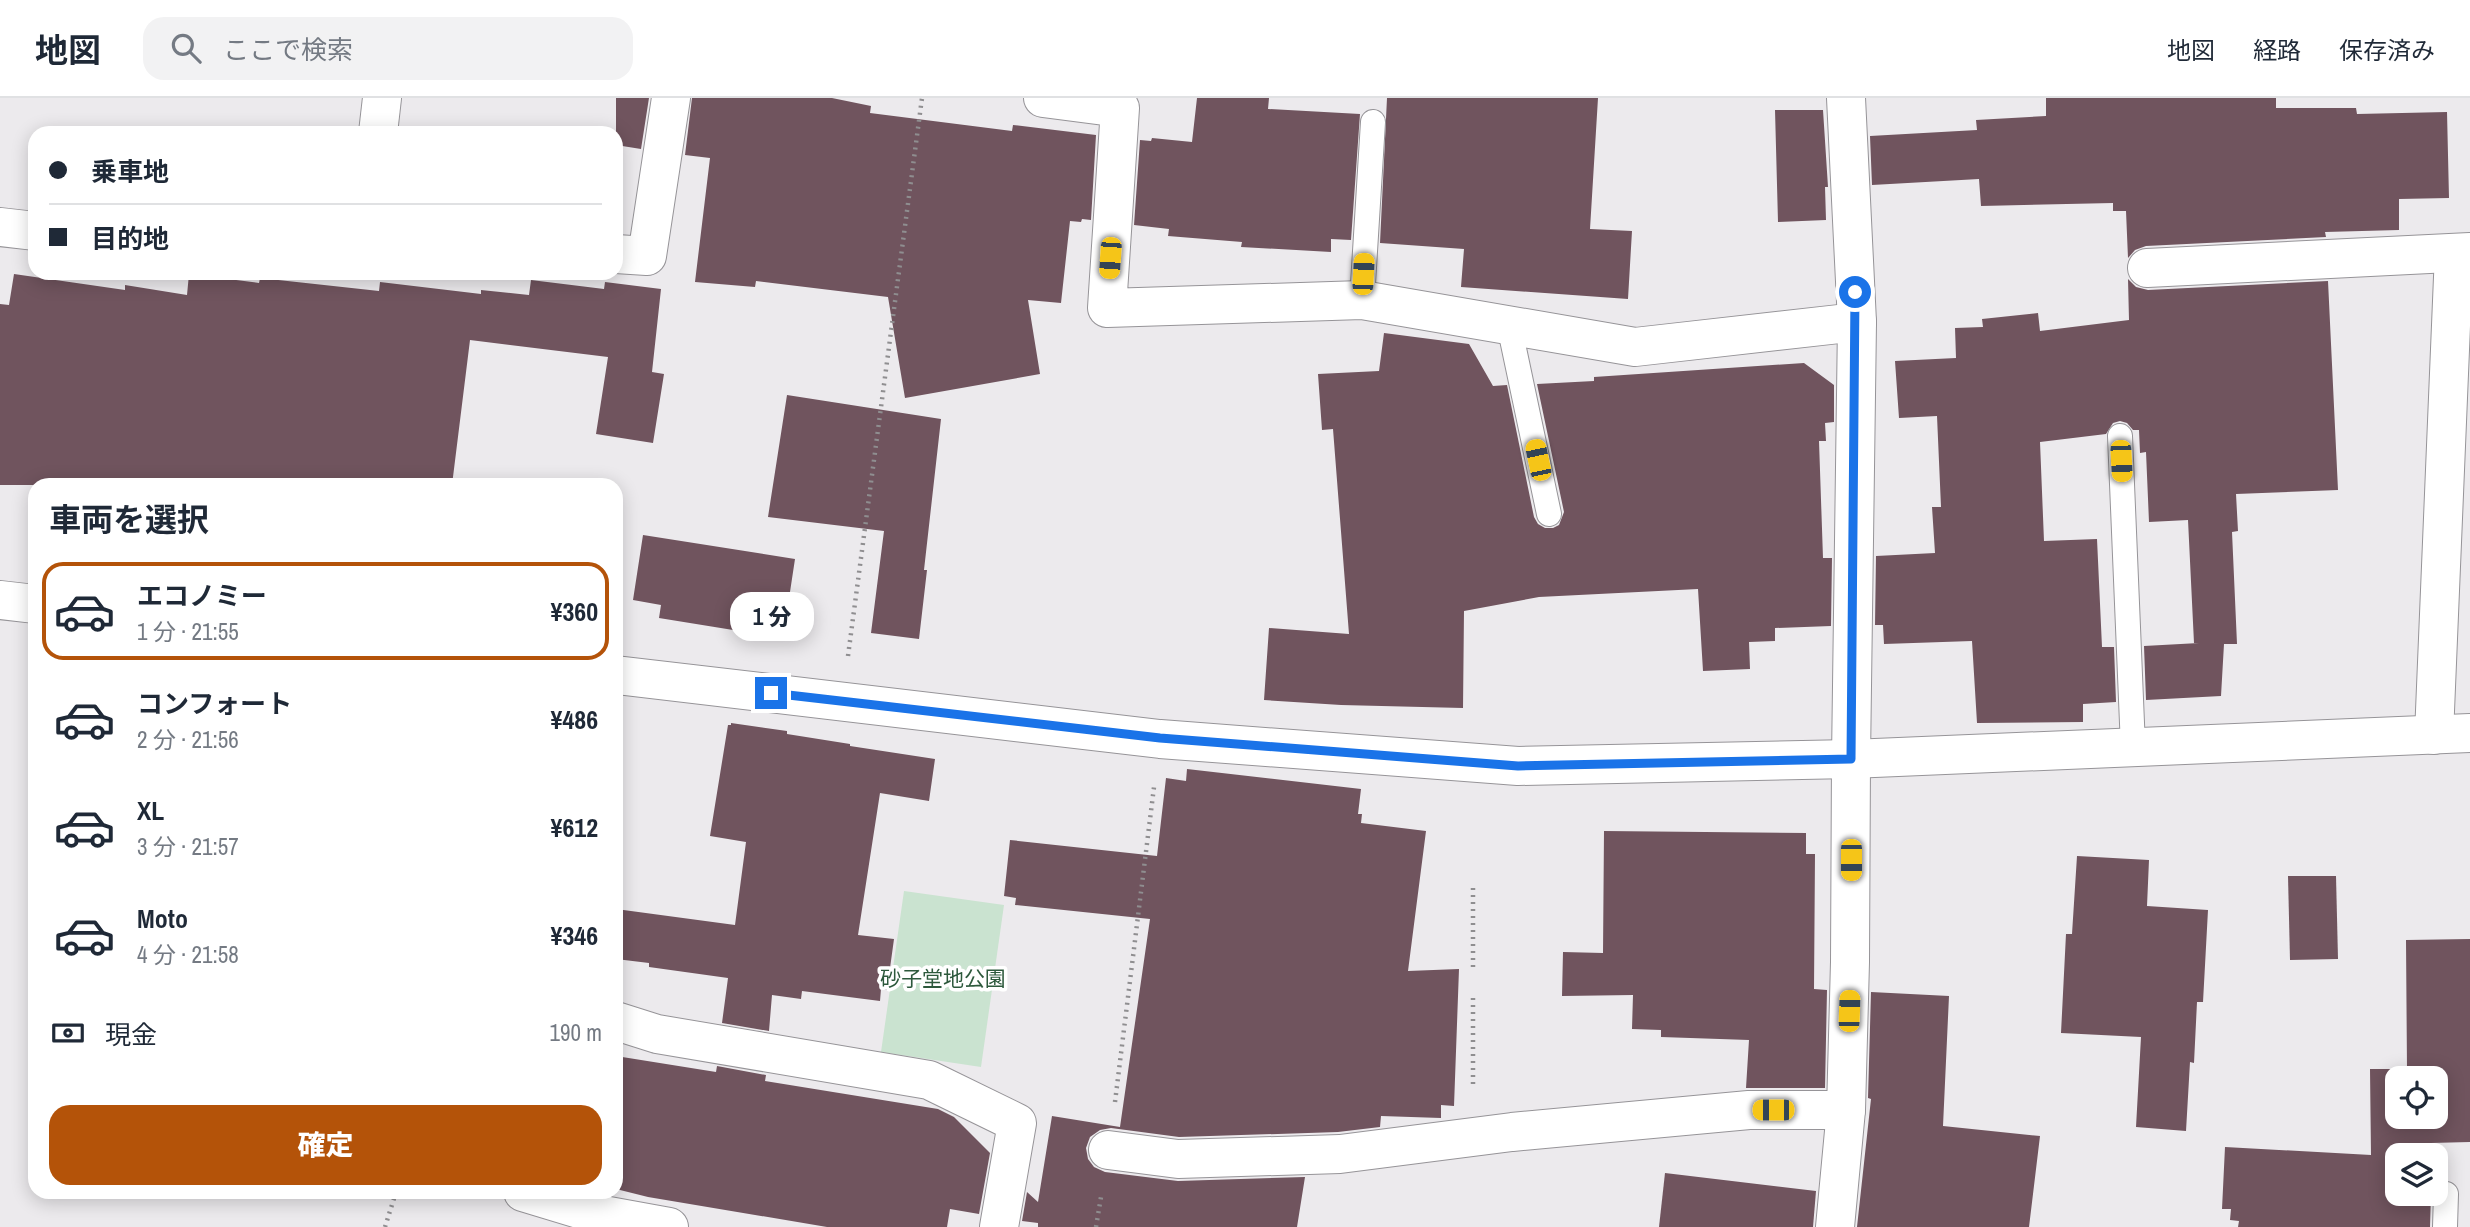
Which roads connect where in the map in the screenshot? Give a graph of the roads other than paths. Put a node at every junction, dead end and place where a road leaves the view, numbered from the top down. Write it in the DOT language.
graph roads {
  1 [pos="382,98"];
  2 [pos="671,98"];
  3 [pos="1043,98"];
  4 [pos="1846,98"];
  5 [pos="1373,122"];
  6 [pos="379,126"];
  7 [pos="0,227"];
  8 [pos="28,231"];
  9 [pos="2462,253"];
  10 [pos="623,254"];
  11 [pos="2147,268"];
  12 [pos="1362,300"];
  13 [pos="1857,322"];
  14 [pos="1509,325"];
  15 [pos="2119,436"];
  16 [pos="1549,514"];
  17 [pos="0,600"];
  18 [pos="28,603"];
  19 [pos="623,676"];
  20 [pos="2452,734"];
  21 [pos="2133,747"];
  22 [pos="1851,759"];
  23 [pos="623,1023"];
  24 [pos="1846,1110"];
  25 [pos="1108,1150"];
  26 [pos="546,1199"];
  27 [pos="2446,1206"];
  28 [pos="669,1227"];
  29 [pos="999,1227"];
  30 [pos="1835,1227"];
  31 [pos="2445,1227"];
  1 -- 6 [label="street"];
  2 -- 10 [label="street"];
  3 -- 12 [label="street"];
  4 -- 13 [label="street"];
  5 -- 12 [label="lane"];
  7 -- 8 [label="street"];
  9 -- 11 [label="street"];
  9 -- 20 [label="street"];
  12 -- 14 [label="street"];
  13 -- 14 [label="street"];
  13 -- 22 [label="street"];
  14 -- 16 [label="lane"];
  15 -- 21 [label="lane"];
  17 -- 18 [label="street"];
  19 -- 22 [label="street"];
  20 -- 21 [label="street"];
  21 -- 22 [label="street"];
  22 -- 24 [label="street"];
  23 -- 29 [label="street"];
  24 -- 25 [label="street"];
  24 -- 30 [label="street"];
  26 -- 28 [label="street"];
  27 -- 31 [label="lane"];
}
